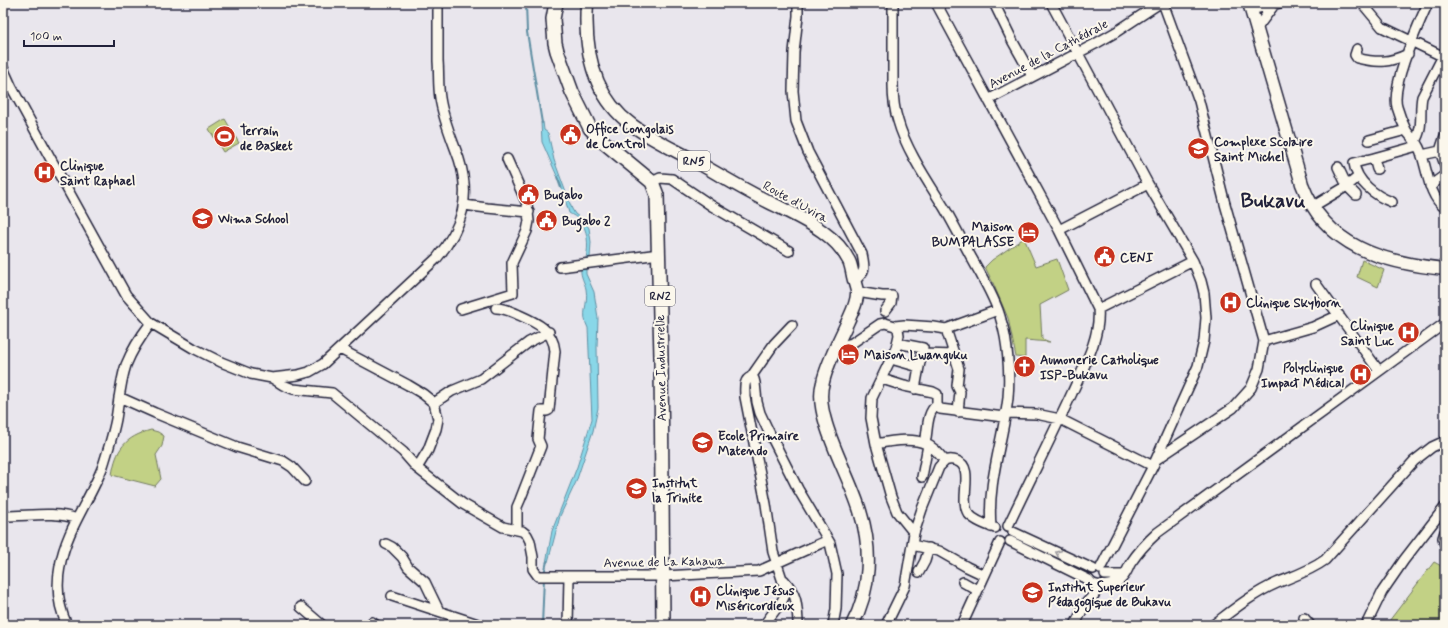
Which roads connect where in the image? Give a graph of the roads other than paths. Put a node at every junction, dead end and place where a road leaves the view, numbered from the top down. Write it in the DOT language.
graph roads {
  1 [pos="438,3"];
  2 [pos="556,3"];
  3 [pos="587,3"];
  4 [pos="798,3"];
  5 [pos="893,3"];
  6 [pos="936,3"];
  7 [pos="994,3"];
  8 [pos="1051,3"];
  9 [pos="1162,3"];
  10 [pos="1362,3"];
  11 [pos="1428,3"];
  12 [pos="1277,4"];
  13 [pos="1250,7"];
  14 [pos="1257,28"];
  15 [pos="1412,41"];
  16 [pos="1357,49"];
  17 [pos="1078,52"];
  18 [pos="1408,54"];
  19 [pos="1444,54"];
  20 [pos="3,68"];
  21 [pos="1032,76"];
  22 [pos="988,100"];
  23 [pos="1406,130"];
  24 [pos="1445,136"];
  25 [pos="1369,140"];
  26 [pos="1416,143"];
  27 [pos="1440,151"];
  28 [pos="1422,155"];
  29 [pos="1374,158"];
  30 [pos="507,159"];
  31 [pos="1445,165"];
  32 [pos="1338,167"];
  33 [pos="1377,169"];
  34 [pos="1445,175"];
  35 [pos="1358,177"];
  36 [pos="652,182"];
  37 [pos="1148,184"];
  38 [pos="1347,186"];
  39 [pos="1430,186"];
  40 [pos="1356,195"];
  41 [pos="1392,202"];
  42 [pos="464,205"];
  43 [pos="1312,207"];
  44 [pos="1445,208"];
  45 [pos="529,212"];
  46 [pos="1059,230"];
  47 [pos="789,251"];
  48 [pos="659,254"];
  49 [pos="1193,261"];
  50 [pos="560,267"];
  51 [pos="1445,269"];
  52 [pos="1316,284"];
  53 [pos="856,287"];
  54 [pos="496,308"];
  55 [pos="1098,309"];
  56 [pos="461,310"];
  57 [pos="998,310"];
  58 [pos="885,311"];
  59 [pos="1339,315"];
  60 [pos="151,323"];
  61 [pos="1445,323"];
  62 [pos="792,325"];
  63 [pos="895,326"];
  64 [pos="946,329"];
  65 [pos="549,332"];
  66 [pos="1264,341"];
  67 [pos="897,343"];
  68 [pos="837,347"];
  69 [pos="340,349"];
  70 [pos="922,354"];
  71 [pos="954,355"];
  72 [pos="891,359"];
  73 [pos="919,367"];
  74 [pos="1379,371"];
  75 [pos="751,377"];
  76 [pos="272,378"];
  77 [pos="882,379"];
  78 [pos="915,389"];
  79 [pos="119,397"];
  80 [pos="434,403"];
  81 [pos="937,405"];
  82 [pos="958,412"];
  83 [pos="1005,415"];
  84 [pos="1060,419"];
  85 [pos="1445,441"];
  86 [pos="876,444"];
  87 [pos="927,444"];
  88 [pos="944,461"];
  89 [pos="1154,463"];
  90 [pos="417,468"];
  91 [pos="922,477"];
  92 [pos="305,480"];
  93 [pos="1445,507"];
  94 [pos="3,511"];
  95 [pos="77,520"];
  96 [pos="994,528"];
  97 [pos="516,529"];
  98 [pos="1010,529"];
  99 [pos="1445,532"];
  100 [pos="914,533"];
  101 [pos="828,540"];
  102 [pos="1010,541"];
  103 [pos="1000,542"];
  104 [pos="386,544"];
  105 [pos="1445,544"];
  106 [pos="912,546"];
  107 [pos="929,548"];
  108 [pos="777,564"];
  109 [pos="1099,571"];
  110 [pos="919,572"];
  111 [pos="984,575"];
  112 [pos="1124,575"];
  113 [pos="569,576"];
  114 [pos="663,576"];
  115 [pos="783,579"];
  116 [pos="963,582"];
  117 [pos="1095,583"];
  118 [pos="977,590"];
  119 [pos="392,596"];
  120 [pos="301,607"];
  121 [pos="439,611"];
  122 [pos="798,622"];
  123 [pos="65,623"];
  124 [pos="322,625"];
  125 [pos="481,625"];
  126 [pos="568,625"];
  127 [pos="663,625"];
  128 [pos="764,625"];
  129 [pos="833,625"];
  130 [pos="852,625"];
  131 [pos="886,625"];
  132 [pos="962,625"];
  133 [pos="1074,625"];
  134 [pos="1213,625"];
  135 [pos="1366,625"];
  1 -- 42 [label="street"];
  2 -- 36 [label="highway"];
  3 -- 53 [label="main road, Route d'Uvira / RN5"];
  4 -- 53 [label="street"];
  5 -- 57 [label="street"];
  6 -- 22 [label="street"];
  7 -- 21 [label="street"];
  8 -- 17 [label="street"];
  9 -- 17 [label="street, Avenue de la Cathédrale"];
  9 -- 66 [label="street"];
  10 -- 15 [label="street"];
  11 -- 15 [label="street"];
  12 -- 13 [label="street"];
  12 -- 14 [label="street"];
  13 -- 14 [label="main road"];
  14 -- 43 [label="main road"];
  15 -- 18 [label="street"];
  15 -- 19 [label="street"];
  16 -- 18 [label="street"];
  17 -- 21 [label="street, Avenue de la Cathédrale"];
  17 -- 37 [label="street"];
  18 -- 23 [label="street"];
  19 -- 26 [label="street"];
  20 -- 60 [label="street"];
  21 -- 22 [label="street, Avenue de la Cathédrale"];
  22 -- 46 [label="street"];
  23 -- 25 [label="street"];
  23 -- 26 [label="street"];
  24 -- 27 [label="street"];
  26 -- 28 [label="street"];
  26 -- 29 [label="street"];
  27 -- 28 [label="street"];
  27 -- 31 [label="street"];
  28 -- 39 [label="street"];
  29 -- 33 [label="street"];
  29 -- 35 [label="street"];
  30 -- 45 [label="street"];
  32 -- 38 [label="street"];
  34 -- 39 [label="street"];
  35 -- 38 [label="street"];
  35 -- 41 [label="street"];
  36 -- 47 [label="street"];
  36 -- 48 [label="highway, Avenue Industrielle / RN2"];
  37 -- 46 [label="street"];
  37 -- 49 [label="street"];
  38 -- 40 [label="street"];
  38 -- 43 [label="street"];
  39 -- 44 [label="street"];
  42 -- 45 [label="street"];
  42 -- 69 [label="street"];
  43 -- 51 [label="main road"];
  45 -- 56 [label="street"];
  46 -- 55 [label="street"];
  48 -- 50 [label="street"];
  48 -- 114 [label="highway, Avenue Industrielle / RN2"];
  49 -- 55 [label="street"];
  49 -- 89 [label="street"];
  52 -- 59 [label="street"];
  53 -- 58 [label="street"];
  53 -- 68 [label="main road, Route d'Uvira"];
  54 -- 65 [label="street"];
  55 -- 84 [label="street"];
  57 -- 64 [label="street"];
  57 -- 83 [label="street"];
  59 -- 66 [label="street"];
  59 -- 74 [label="street"];
  60 -- 76 [label="street"];
  60 -- 79 [label="street"];
  61 -- 74 [label="street"];
  62 -- 75 [label="street"];
  63 -- 64 [label="street"];
  63 -- 67 [label="street"];
  63 -- 68 [label="street"];
  64 -- 71 [label="street"];
  65 -- 80 [label="street"];
  65 -- 97 [label="street"];
  66 -- 89 [label="street"];
  67 -- 70 [label="street"];
  67 -- 72 [label="street"];
  68 -- 130 [label="main road, Route d'Uvira"];
  69 -- 76 [label="street"];
  69 -- 80 [label="street"];
  70 -- 71 [label="street"];
  70 -- 73 [label="street"];
  71 -- 82 [label="street"];
  72 -- 73 [label="street"];
  72 -- 77 [label="street"];
  73 -- 78 [label="street"];
  74 -- 112 [label="street"];
  75 -- 101 [label="street"];
  75 -- 108 [label="street"];
  76 -- 90 [label="street"];
  77 -- 78 [label="street"];
  77 -- 86 [label="street"];
  78 -- 81 [label="street"];
  79 -- 92 [label="street"];
  79 -- 95 [label="street"];
  80 -- 90 [label="street"];
  81 -- 82 [label="street"];
  81 -- 87 [label="street"];
  82 -- 83 [label="street"];
  83 -- 84 [label="street"];
  83 -- 96 [label="street"];
  84 -- 89 [label="street"];
  84 -- 98 [label="street"];
  85 -- 134 [label="street"];
  86 -- 87 [label="street"];
  86 -- 100 [label="street"];
  87 -- 88 [label="street"];
  87 -- 91 [label="street"];
  88 -- 96 [label="street"];
  88 -- 100 [label="street"];
  89 -- 109 [label="street"];
  90 -- 97 [label="street"];
  93 -- 135 [label="street"];
  94 -- 95 [label="street"];
  95 -- 123 [label="street"];
  96 -- 98 [label="street"];
  96 -- 103 [label="street"];
  97 -- 113 [label="street, Avenue de La Kahawa"];
  98 -- 102 [label="street"];
  109 -- 98 [label="street, one-way"];
  99 -- 105 [label="street"];
  100 -- 106 [label="street"];
  101 -- 108 [label="street, Avenue de La Kahawa"];
  101 -- 129 [label="street"];
  102 -- 103 [label="street"];
  102 -- 117 [label="street"];
  103 -- 111 [label="street"];
  104 -- 121 [label="street"];
  106 -- 107 [label="street"];
  106 -- 131 [label="street"];
  107 -- 110 [label="street"];
  107 -- 111 [label="street"];
  108 -- 114 [label="street, Avenue de La Kahawa"];
  108 -- 115 [label="street"];
  109 -- 112 [label="street"];
  109 -- 117 [label="street"];
  109 -- 117 [label="street"];
  111 -- 118 [label="street"];
  112 -- 117 [label="street"];
  113 -- 114 [label="street, Avenue de La Kahawa"];
  113 -- 126 [label="street"];
  114 -- 127 [label="highway, Avenue Industrielle / RN2"];
  115 -- 122 [label="street"];
  115 -- 128 [label="street"];
  116 -- 118 [label="street"];
  117 -- 133 [label="street"];
  118 -- 132 [label="street"];
  119 -- 121 [label="street"];
  120 -- 124 [label="street"];
  121 -- 125 [label="street"];
}
